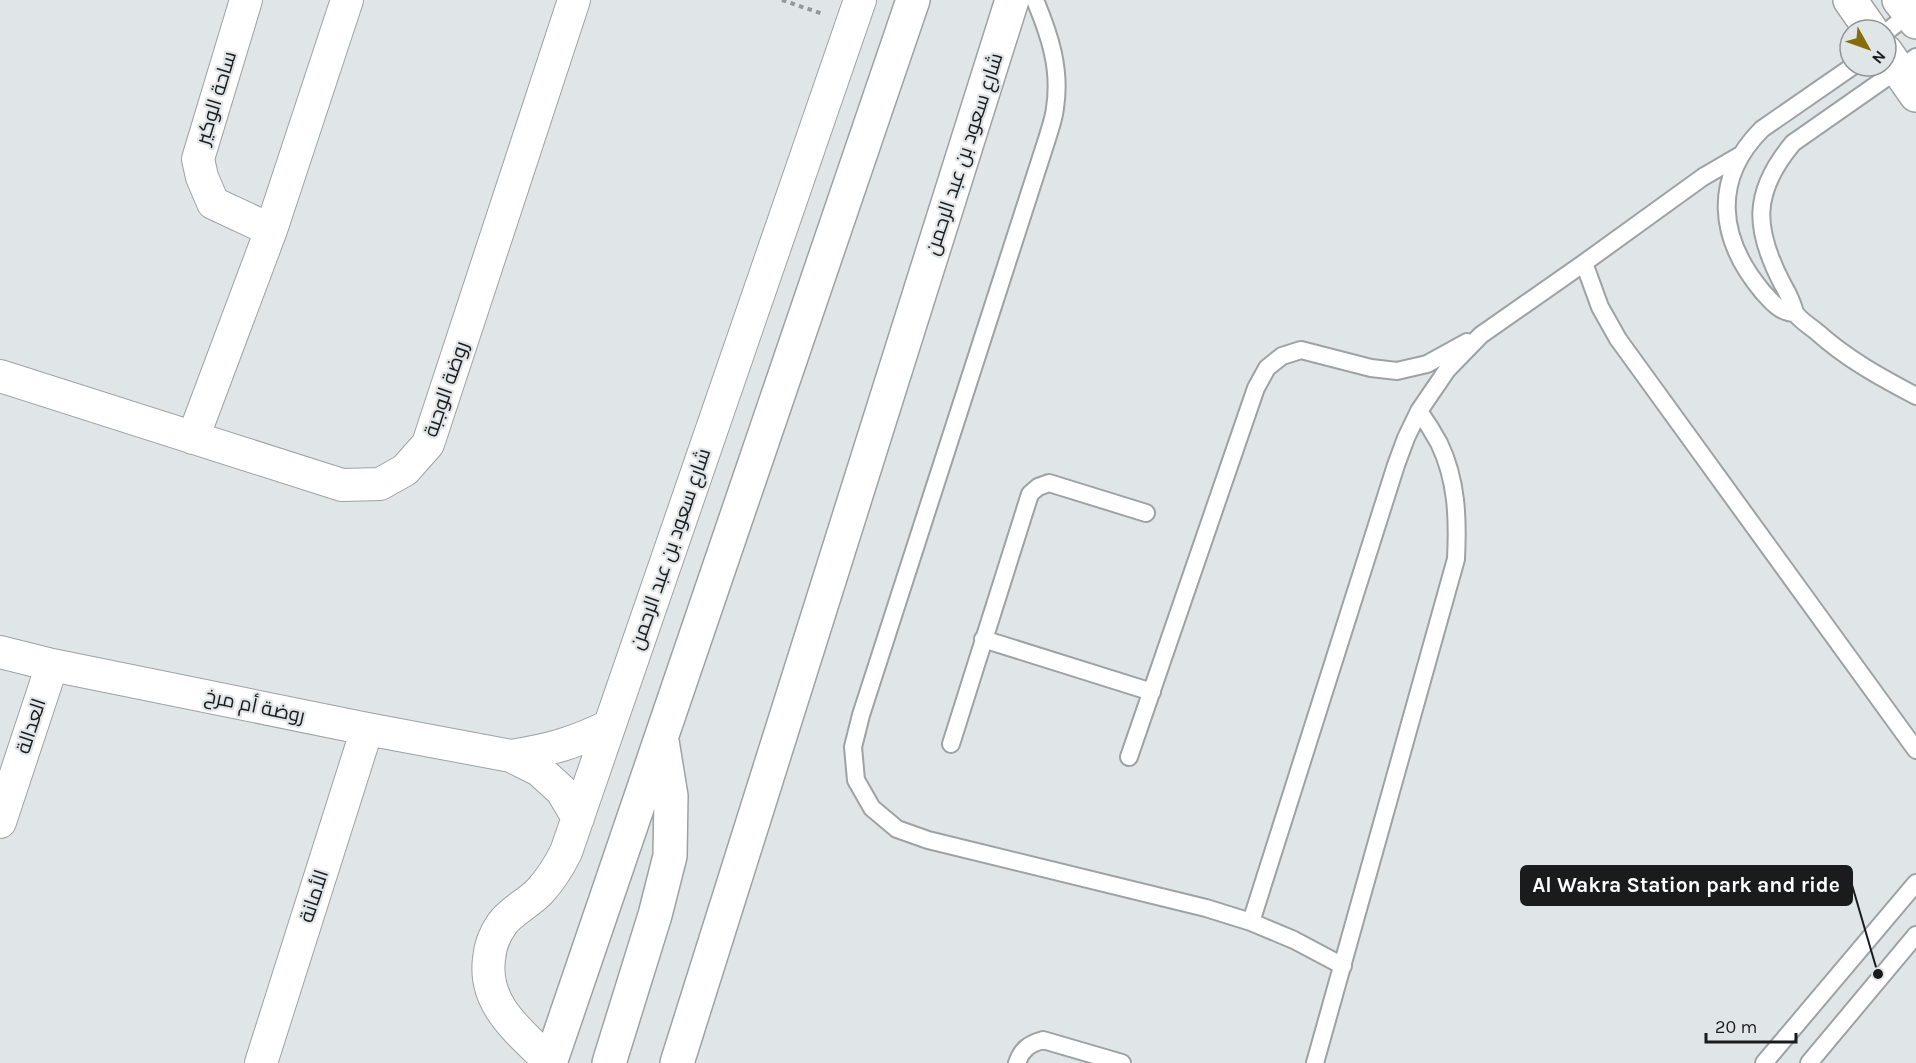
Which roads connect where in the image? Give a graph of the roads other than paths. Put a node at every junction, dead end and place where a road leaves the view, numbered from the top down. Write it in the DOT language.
graph roads {
  1 [pos="246,0"];
  2 [pos="347,0"];
  3 [pos="574,0"];
  4 [pos="913,0"];
  5 [pos="1012,0"];
  6 [pos="1035,0"];
  7 [pos="1850,0"];
  8 [pos="856,12"];
  9 [pos="1863,18"];
  10 [pos="1904,68"];
  11 [pos="1838,76"];
  12 [pos="1739,156"];
  13 [pos="271,230"];
  14 [pos="1584,263"];
  15 [pos="1795,313"];
  16 [pos="1481,334"];
  17 [pos="0,376"];
  18 [pos="1916,396"];
  19 [pos="1419,411"];
  20 [pos="193,438"];
  21 [pos="1146,513"];
  22 [pos="983,639"];
  23 [pos="0,652"];
  24 [pos="52,664"];
  25 [pos="1152,692"];
  26 [pos="609,726"];
  27 [pos="367,729"];
  28 [pos="661,736"];
  29 [pos="951,744"];
  30 [pos="1916,750"];
  31 [pos="511,756"];
  32 [pos="1129,757"];
  33 [pos="578,818"];
  34 [pos="0,822"];
  35 [pos="1916,883"];
  36 [pos="1251,922"];
  37 [pos="1916,935"];
  38 [pos="1343,966"];
  39 [pos="550,1062"];
  40 [pos="261,1063"];
  41 [pos="609,1063"];
  42 [pos="677,1063"];
  43 [pos="1017,1063"];
  44 [pos="1122,1063"];
  45 [pos="1315,1063"];
  46 [pos="1764,1063"];
  47 [pos="1809,1063"];
  1 -- 13 [label="street, ساحة الوكير"];
  2 -- 13 [label="street"];
  3 -- 20 [label="street, روضة الوجبة"];
  4 -- 28 [label="main road, شارع سعود بن عبد الرحمن"];
  5 -- 42 [label="main road, شارع سعود بن عبد الرحمن"];
  6 -- 36 [label="lane"];
  7 -- 9 [label="main road"];
  8 -- 26 [label="street, شارع سعود بن عبد الرحمن"];
  10 -- 15 [label="lane"];
  11 -- 12 [label="lane"];
  12 -- 14 [label="lane"];
  12 -- 15 [label="lane"];
  13 -- 20 [label="street"];
  14 -- 16 [label="lane"];
  14 -- 30 [label="lane"];
  15 -- 18 [label="lane"];
  16 -- 19 [label="lane"];
  16 -- 25 [label="lane"];
  17 -- 20 [label="street, روضة الوجبة"];
  19 -- 36 [label="lane"];
  19 -- 38 [label="lane"];
  21 -- 22 [label="lane"];
  22 -- 25 [label="lane"];
  22 -- 29 [label="lane"];
  23 -- 24 [label="street, روضة أم مرخ"];
  24 -- 27 [label="street, روضة أم مرخ"];
  24 -- 34 [label="street, العدالة"];
  25 -- 32 [label="lane"];
  26 -- 31 [label="street, روضة أم مرخ"];
  26 -- 33 [label="street, شارع سعود بن عبد الرحمن"];
  27 -- 31 [label="street, روضة أم مرخ"];
  27 -- 40 [label="street, الأمانة"];
  28 -- 39 [label="main road, شارع سعود بن عبد الرحمن"];
  28 -- 41 [label="main road"];
  31 -- 33 [label="street, روضة أم مرخ"];
  33 -- 39 [label="street, شارع سعود بن عبد الرحمن"];
  35 -- 46 [label="lane"];
  36 -- 38 [label="lane"];
  37 -- 47 [label="lane"];
  38 -- 45 [label="lane"];
  43 -- 44 [label="lane"];
}
